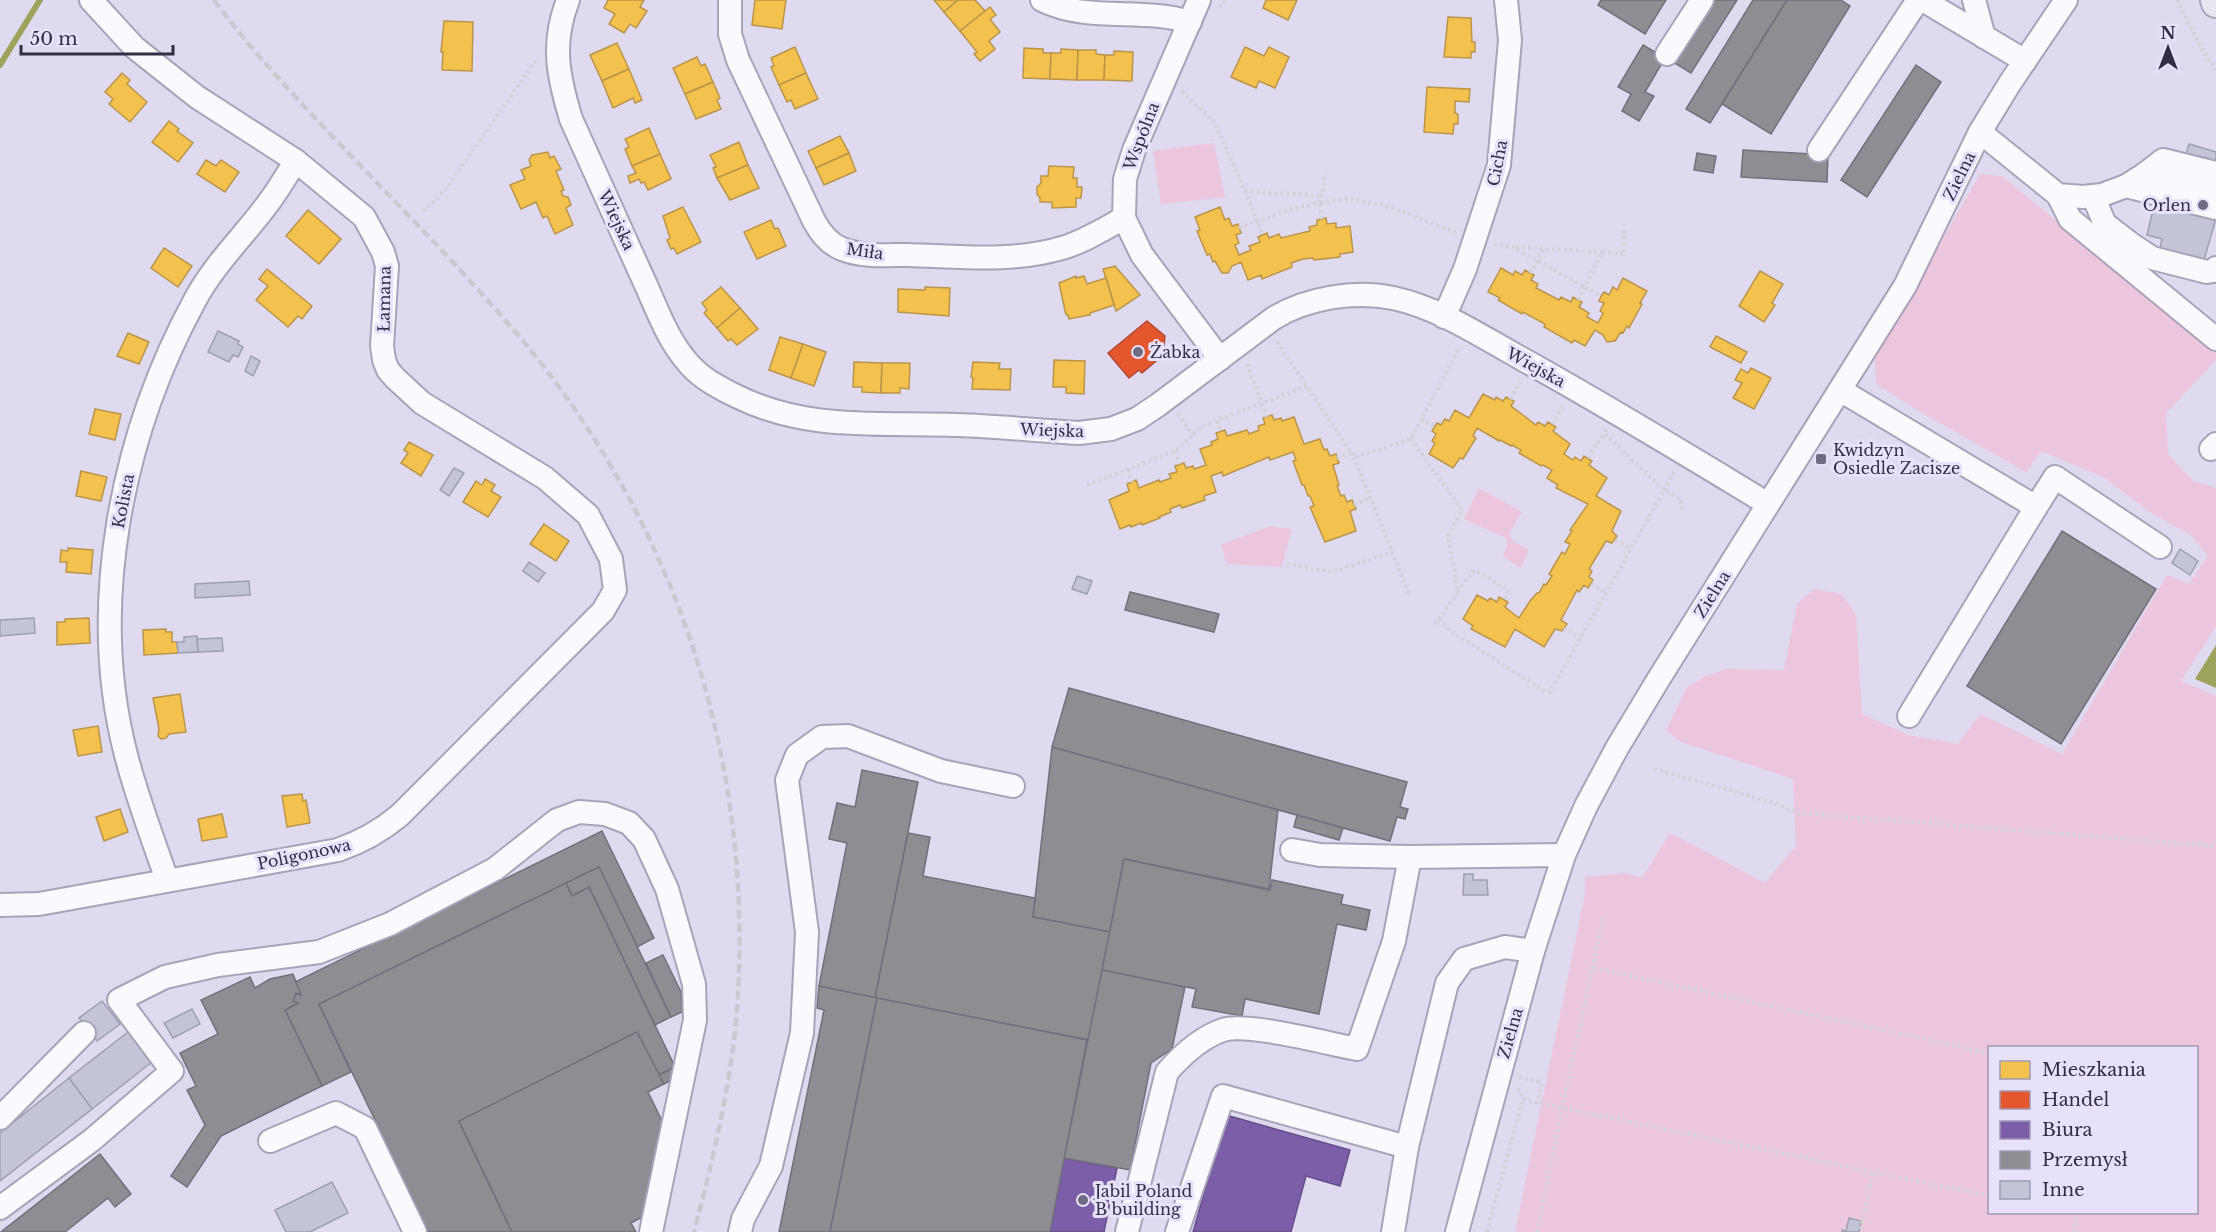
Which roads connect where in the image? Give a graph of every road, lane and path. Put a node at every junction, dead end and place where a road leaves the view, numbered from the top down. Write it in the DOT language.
graph roads {
  1 [pos="91,0"];
  2 [pos="567,0"];
  3 [pos="730,0"];
  4 [pos="1042,0"];
  5 [pos="1226,0"];
  6 [pos="1506,0"];
  7 [pos="1702,0"];
  8 [pos="1918,0"];
  9 [pos="1923,0"];
  10 [pos="1974,0"];
  11 [pos="2066,0"];
  12 [pos="2177,0"];
  13 [pos="1206,6"];
  14 [pos="1190,22"];
  15 [pos="1984,37"];
  16 [pos="557,45"];
  17 [pos="1667,54"];
  18 [pos="2025,62"];
  19 [pos="2216,70"];
  20 [pos="1182,82"];
  21 [pos="1980,132"];
  22 [pos="1819,150"];
  23 [pos="296,161"];
  24 [pos="1324,172"];
  25 [pos="2216,173"];
  26 [pos="2145,174"];
  27 [pos="2126,186"];
  28 [pos="1245,191"];
  29 [pos="2216,192"];
  30 [pos="2058,195"];
  31 [pos="1322,196"];
  32 [pos="2093,196"];
  33 [pos="1319,203"];
  34 [pos="2216,208"];
  35 [pos="423,211"];
  36 [pos="1124,218"];
  37 [pos="1322,219"];
  38 [pos="1258,221"];
  39 [pos="1239,228"];
  40 [pos="1624,228"];
  41 [pos="1263,235"];
  42 [pos="1475,240"];
  43 [pos="1512,247"];
  44 [pos="1544,249"];
  45 [pos="1602,252"];
  46 [pos="1537,260"];
  47 [pos="2216,268"];
  48 [pos="1530,273"];
  49 [pos="1585,287"];
  50 [pos="1601,296"];
  51 [pos="1578,300"];
  52 [pos="1444,317"];
  53 [pos="1469,330"];
  54 [pos="2216,339"];
  55 [pos="1244,355"];
  56 [pos="1220,359"];
  57 [pos="1840,390"];
  58 [pos="1262,403"];
  59 [pos="1175,408"];
  60 [pos="1267,417"];
  61 [pos="1421,419"];
  62 [pos="1217,421"];
  63 [pos="1610,423"];
  64 [pos="1434,426"];
  65 [pos="1221,432"];
  66 [pos="1604,433"];
  67 [pos="1193,435"];
  68 [pos="1411,439"];
  69 [pos="1175,451"];
  70 [pos="1353,455"];
  71 [pos="1337,458"];
  72 [pos="1588,458"];
  73 [pos="1680,462"];
  74 [pos="1180,464"];
  75 [pos="1128,470"];
  76 [pos="1132,482"];
  77 [pos="1087,485"];
  78 [pos="1664,490"];
  79 [pos="1370,498"];
  80 [pos="1768,504"];
  81 [pos="1354,505"];
  82 [pos="2036,507"];
  83 [pos="1682,512"];
  84 [pos="1615,540"];
  85 [pos="2160,547"];
  86 [pos="1631,549"];
  87 [pos="1392,552"];
  88 [pos="1287,564"];
  89 [pos="1591,584"];
  90 [pos="615,590"];
  91 [pos="1458,592"];
  92 [pos="1607,593"];
  93 [pos="1409,594"];
  94 [pos="1504,600"];
  95 [pos="1439,619"];
  96 [pos="1435,625"];
  97 [pos="1564,628"];
  98 [pos="1581,638"];
  99 [pos="1909,716"];
  100 [pos="1654,769"];
  101 [pos="1013,786"];
  102 [pos="2216,846"];
  103 [pos="1292,850"];
  104 [pos="1564,855"];
  105 [pos="1410,857"];
  106 [pos="167,880"];
  107 [pos="0,904"];
  108 [pos="1604,915"];
  109 [pos="1533,951"];
  110 [pos="1594,968"];
  111 [pos="84,1033"];
  112 [pos="1988,1053"];
  113 [pos="1523,1099"];
  114 [pos="1538,1102"];
  115 [pos="1562,1108"];
  116 [pos="0,1118"];
  117 [pos="270,1141"];
  118 [pos="1407,1147"];
  119 [pos="1873,1172"];
  120 [pos="1988,1196"];
  121 [pos="0,1208"];
  122 [pos="2077,1214"];
  123 [pos="1861,1229"];
  124 [pos="415,1232"];
  125 [pos="651,1232"];
  126 [pos="740,1232"];
  127 [pos="1127,1232"];
  128 [pos="1177,1232"];
  129 [pos="1393,1232"];
  130 [pos="1457,1232"];
  131 [pos="1487,1232"];
  132 [pos="1537,1232"];
  133 [pos="2074,1232"];
  1 -- 23 [label="street, Łamana"];
  2 -- 16 [label="street, Wiejska"];
  3 -- 36 [label="street, Miła"];
  4 -- 14 [label="street"];
  5 -- 13 [label="path"];
  6 -- 42 [label="street, Cicha"];
  7 -- 17 [label="street"];
  8 -- 22 [label="street"];
  9 -- 15 [label="street"];
  10 -- 15 [label="street"];
  11 -- 18 [label="street, Zielna"];
  12 -- 19 [label="path"];
  13 -- 14 [label="street, Wspólna"];
  14 -- 36 [label="street, Wspólna"];
  15 -- 18 [label="street"];
  16 -- 35 [label="path"];
  16 -- 56 [label="street, Wiejska"];
  18 -- 21 [label="street, Zielna"];
  20 -- 28 [label="path"];
  21 -- 30 [label="street"];
  21 -- 57 [label="street, Zielna"];
  23 -- 90 [label="street, Łamana"];
  23 -- 106 [label="street, Kolista"];
  24 -- 31 [label="path"];
  25 -- 26 [label="street"];
  26 -- 27 [label="street"];
  26 -- 29 [label="street"];
  27 -- 32 [label="street"];
  27 -- 34 [label="street"];
  28 -- 31 [label="path"];
  28 -- 38 [label="path"];
  30 -- 32 [label="street"];
  30 -- 54 [label="street"];
  31 -- 33 [label="path"];
  32 -- 47 [label="street"];
  33 -- 37 [label="path"];
  33 -- 38 [label="path"];
  33 -- 42 [label="path"];
  36 -- 56 [label="street, Wspólna"];
  38 -- 39 [label="path"];
  38 -- 41 [label="path"];
  40 -- 45 [label="path"];
  42 -- 43 [label="path"];
  42 -- 52 [label="street, Cicha"];
  43 -- 44 [label="path"];
  43 -- 46 [label="path"];
  44 -- 45 [label="path"];
  44 -- 46 [label="path"];
  45 -- 49 [label="path"];
  46 -- 48 [label="path"];
  46 -- 49 [label="path"];
  49 -- 50 [label="path"];
  49 -- 51 [label="path"];
  52 -- 53 [label="street, Wiejska"];
  52 -- 56 [label="street, Wiejska"];
  53 -- 61 [label="path"];
  53 -- 80 [label="street, Wiejska"];
  55 -- 58 [label="path"];
  57 -- 80 [label="street, Zielna"];
  57 -- 82 [label="street"];
  58 -- 60 [label="path"];
  58 -- 62 [label="path"];
  58 -- 70 [label="path"];
  59 -- 67 [label="path"];
  61 -- 64 [label="path"];
  61 -- 68 [label="path"];
  62 -- 65 [label="path"];
  62 -- 67 [label="path"];
  63 -- 66 [label="path"];
  66 -- 72 [label="path"];
  66 -- 78 [label="path"];
  67 -- 69 [label="path"];
  68 -- 70 [label="path"];
  68 -- 91 [label="path"];
  69 -- 74 [label="path"];
  69 -- 75 [label="path"];
  70 -- 71 [label="path"];
  70 -- 79 [label="path"];
  73 -- 78 [label="path"];
  75 -- 76 [label="path"];
  75 -- 77 [label="path"];
  78 -- 83 [label="path"];
  78 -- 86 [label="path"];
  79 -- 81 [label="path"];
  79 -- 87 [label="path"];
  80 -- 104 [label="street, Zielna"];
  82 -- 85 [label="street"];
  82 -- 99 [label="street"];
  84 -- 86 [label="path"];
  86 -- 92 [label="path"];
  87 -- 88 [label="path"];
  87 -- 93 [label="path"];
  89 -- 92 [label="path"];
  90 -- 106 [label="street, Poligonowa"];
  91 -- 94 [label="path"];
  91 -- 95 [label="path"];
  92 -- 98 [label="path"];
  95 -- 96 [label="path"];
  95 -- 98 [label="path"];
  97 -- 98 [label="path"];
  100 -- 102 [label="path"];
  101 -- 126 [label="street"];
  103 -- 105 [label="street"];
  104 -- 105 [label="street"];
  104 -- 109 [label="street, Zielna"];
  105 -- 127 [label="street"];
  106 -- 107 [label="street, Poligonowa"];
  108 -- 110 [label="path"];
  109 -- 118 [label="street"];
  109 -- 130 [label="street, Zielna"];
  110 -- 112 [label="path"];
  110 -- 115 [label="path"];
  111 -- 116 [label="street"];
  113 -- 114 [label="path"];
  113 -- 114 [label="path"];
  113 -- 131 [label="path"];
  114 -- 115 [label="path"];
  115 -- 119 [label="path"];
  115 -- 132 [label="path"];
  117 -- 124 [label="street"];
  118 -- 128 [label="street"];
  118 -- 129 [label="street"];
  119 -- 120 [label="path"];
  119 -- 123 [label="path"];
  121 -- 125 [label="street"];
  122 -- 133 [label="path"];
}
